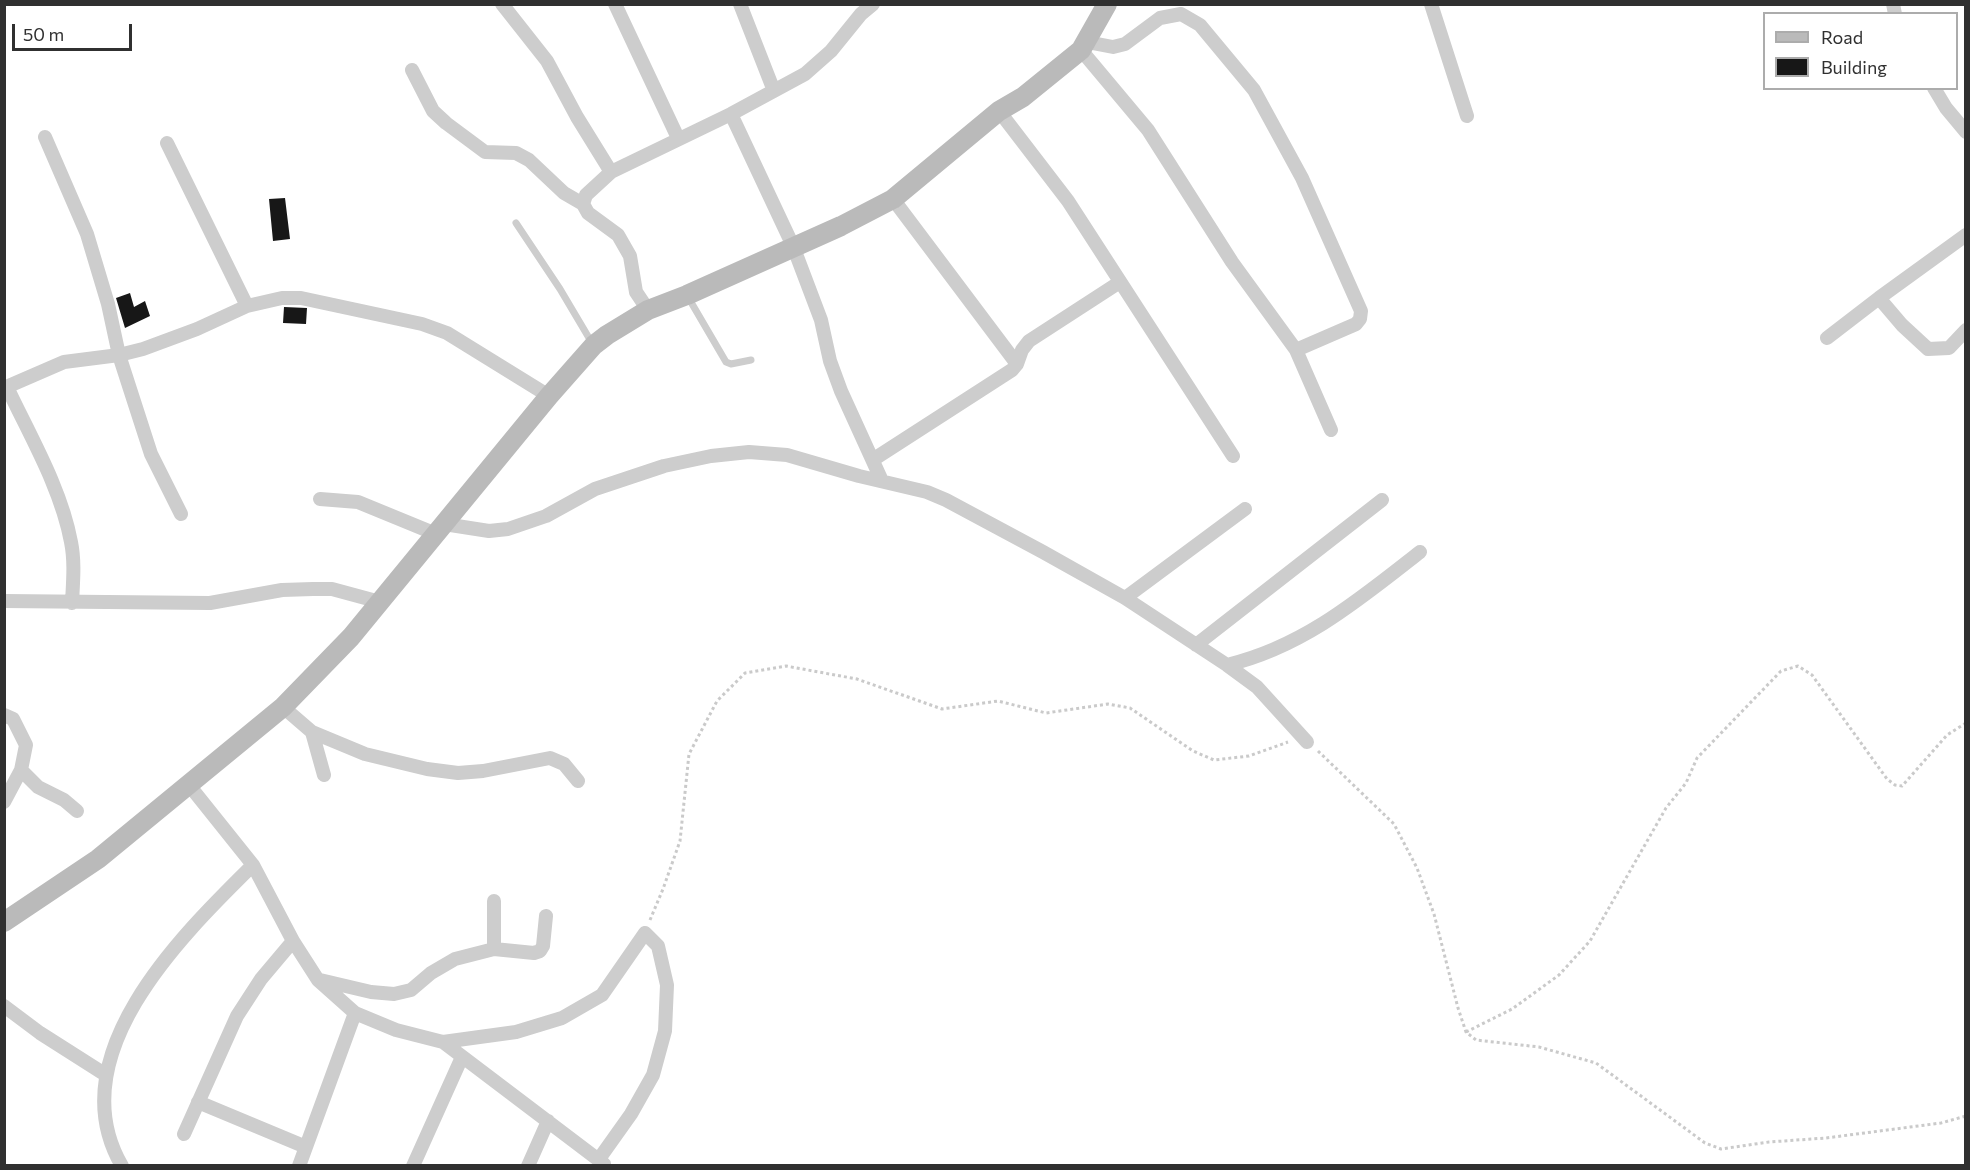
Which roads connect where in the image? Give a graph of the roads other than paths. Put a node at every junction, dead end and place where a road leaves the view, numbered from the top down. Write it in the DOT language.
graph roads {
  1 [pos="502,4"];
  2 [pos="615,4"];
  3 [pos="740,4"];
  4 [pos="1107,4"];
  5 [pos="1431,4"];
  6 [pos="870,5"];
  7 [pos="1084,46"];
  8 [pos="412,70"];
  9 [pos="1935,90"];
  10 [pos="774,91"];
  11 [pos="999,111"];
  12 [pos="731,114"];
  13 [pos="1467,116"];
  14 [pos="1965,132"];
  15 [pos="45,137"];
  16 [pos="678,138"];
  17 [pos="167,143"];
  18 [pos="611,172"];
  19 [pos="893,199"];
  20 [pos="583,204"];
  21 [pos="516,223"];
  22 [pos="1965,235"];
  23 [pos="793,246"];
  24 [pos="1120,282"];
  25 [pos="687,295"];
  26 [pos="1879,298"];
  27 [pos="247,306"];
  28 [pos="648,310"];
  29 [pos="1965,330"];
  30 [pos="1827,338"];
  31 [pos="594,345"];
  32 [pos="1296,350"];
  33 [pos="119,354"];
  34 [pos="751,360"];
  35 [pos="1017,364"];
  36 [pos="6,387"];
  37 [pos="549,396"];
  38 [pos="1331,430"];
  39 [pos="1233,456"];
  40 [pos="874,459"];
  41 [pos="882,481"];
  42 [pos="320,500"];
  43 [pos="1382,500"];
  44 [pos="1245,509"];
  45 [pos="181,514"];
  46 [pos="440,529"];
  47 [pos="1420,552"];
  48 [pos="1125,598"];
  49 [pos="4,601"];
  50 [pos="380,602"];
  51 [pos="72,603"];
  52 [pos="1196,645"];
  53 [pos="1227,665"];
  54 [pos="283,707"];
  55 [pos="4,715"];
  56 [pos="312,732"];
  57 [pos="1307,742"];
  58 [pos="21,770"];
  59 [pos="324,775"];
  60 [pos="578,781"];
  61 [pos="189,785"];
  62 [pos="4,802"];
  63 [pos="77,811"];
  64 [pos="253,865"];
  65 [pos="494,901"];
  66 [pos="546,916"];
  67 [pos="4,922"];
  68 [pos="293,940"];
  69 [pos="494,949"];
  70 [pos="318,980"];
  71 [pos="4,1006"];
  72 [pos="356,1013"];
  73 [pos="443,1042"];
  74 [pos="462,1057"];
  75 [pos="106,1075"];
  76 [pos="198,1102"];
  77 [pos="548,1121"];
  78 [pos="184,1134"];
  79 [pos="306,1148"];
  80 [pos="602,1162"];
  81 [pos="122,1166"];
  82 [pos="299,1166"];
  83 [pos="413,1166"];
  84 [pos="528,1166"];
  1 -- 18 [label="street"];
  2 -- 16 [label="street"];
  3 -- 10 [label="street"];
  4 -- 7 [label="street"];
  5 -- 13 [label="street"];
  6 -- 10 [label="street"];
  7 -- 11 [label="street"];
  7 -- 32 [label="street"];
  7 -- 32 [label="street"];
  8 -- 20 [label="street"];
  9 -- 14 [label="street"];
  10 -- 12 [label="street"];
  11 -- 19 [label="street"];
  11 -- 24 [label="street"];
  12 -- 16 [label="street"];
  12 -- 23 [label="street"];
  15 -- 33 [label="street"];
  16 -- 18 [label="street"];
  17 -- 27 [label="street"];
  18 -- 20 [label="street"];
  19 -- 23 [label="street"];
  19 -- 35 [label="street"];
  20 -- 28 [label="street"];
  21 -- 31 [label="lane"];
  22 -- 26 [label="street"];
  23 -- 25 [label="street"];
  23 -- 40 [label="street"];
  24 -- 35 [label="street"];
  24 -- 39 [label="street"];
  25 -- 28 [label="street"];
  25 -- 34 [label="lane"];
  26 -- 29 [label="street"];
  26 -- 30 [label="street"];
  27 -- 33 [label="street"];
  27 -- 37 [label="street"];
  28 -- 31 [label="street"];
  31 -- 37 [label="street"];
  32 -- 38 [label="street"];
  33 -- 36 [label="street"];
  33 -- 45 [label="street"];
  35 -- 40 [label="street"];
  36 -- 51 [label="street"];
  37 -- 46 [label="street"];
  40 -- 41 [label="street"];
  41 -- 46 [label="street"];
  41 -- 48 [label="street"];
  42 -- 46 [label="street"];
  43 -- 52 [label="street"];
  44 -- 48 [label="street"];
  46 -- 50 [label="street"];
  47 -- 53 [label="street"];
  48 -- 52 [label="street"];
  49 -- 51 [label="street"];
  50 -- 51 [label="street"];
  50 -- 54 [label="street"];
  52 -- 53 [label="street"];
  53 -- 57 [label="street"];
  54 -- 56 [label="street"];
  54 -- 61 [label="street"];
  55 -- 58 [label="street"];
  56 -- 59 [label="street"];
  56 -- 60 [label="street"];
  58 -- 62 [label="street"];
  58 -- 63 [label="street"];
  61 -- 64 [label="street"];
  61 -- 67 [label="street"];
  64 -- 68 [label="street"];
  64 -- 75 [label="street"];
  65 -- 69 [label="street"];
  66 -- 69 [label="street"];
  68 -- 70 [label="street"];
  68 -- 76 [label="street"];
  69 -- 70 [label="street"];
  70 -- 72 [label="street"];
  71 -- 75 [label="street"];
  72 -- 73 [label="street"];
  72 -- 79 [label="street"];
  73 -- 74 [label="street"];
  73 -- 80 [label="street"];
  74 -- 77 [label="street"];
  74 -- 83 [label="street"];
  75 -- 81 [label="street"];
  76 -- 78 [label="street"];
  76 -- 79 [label="street"];
  77 -- 80 [label="street"];
  77 -- 84 [label="street"];
  79 -- 82 [label="street"];
}
